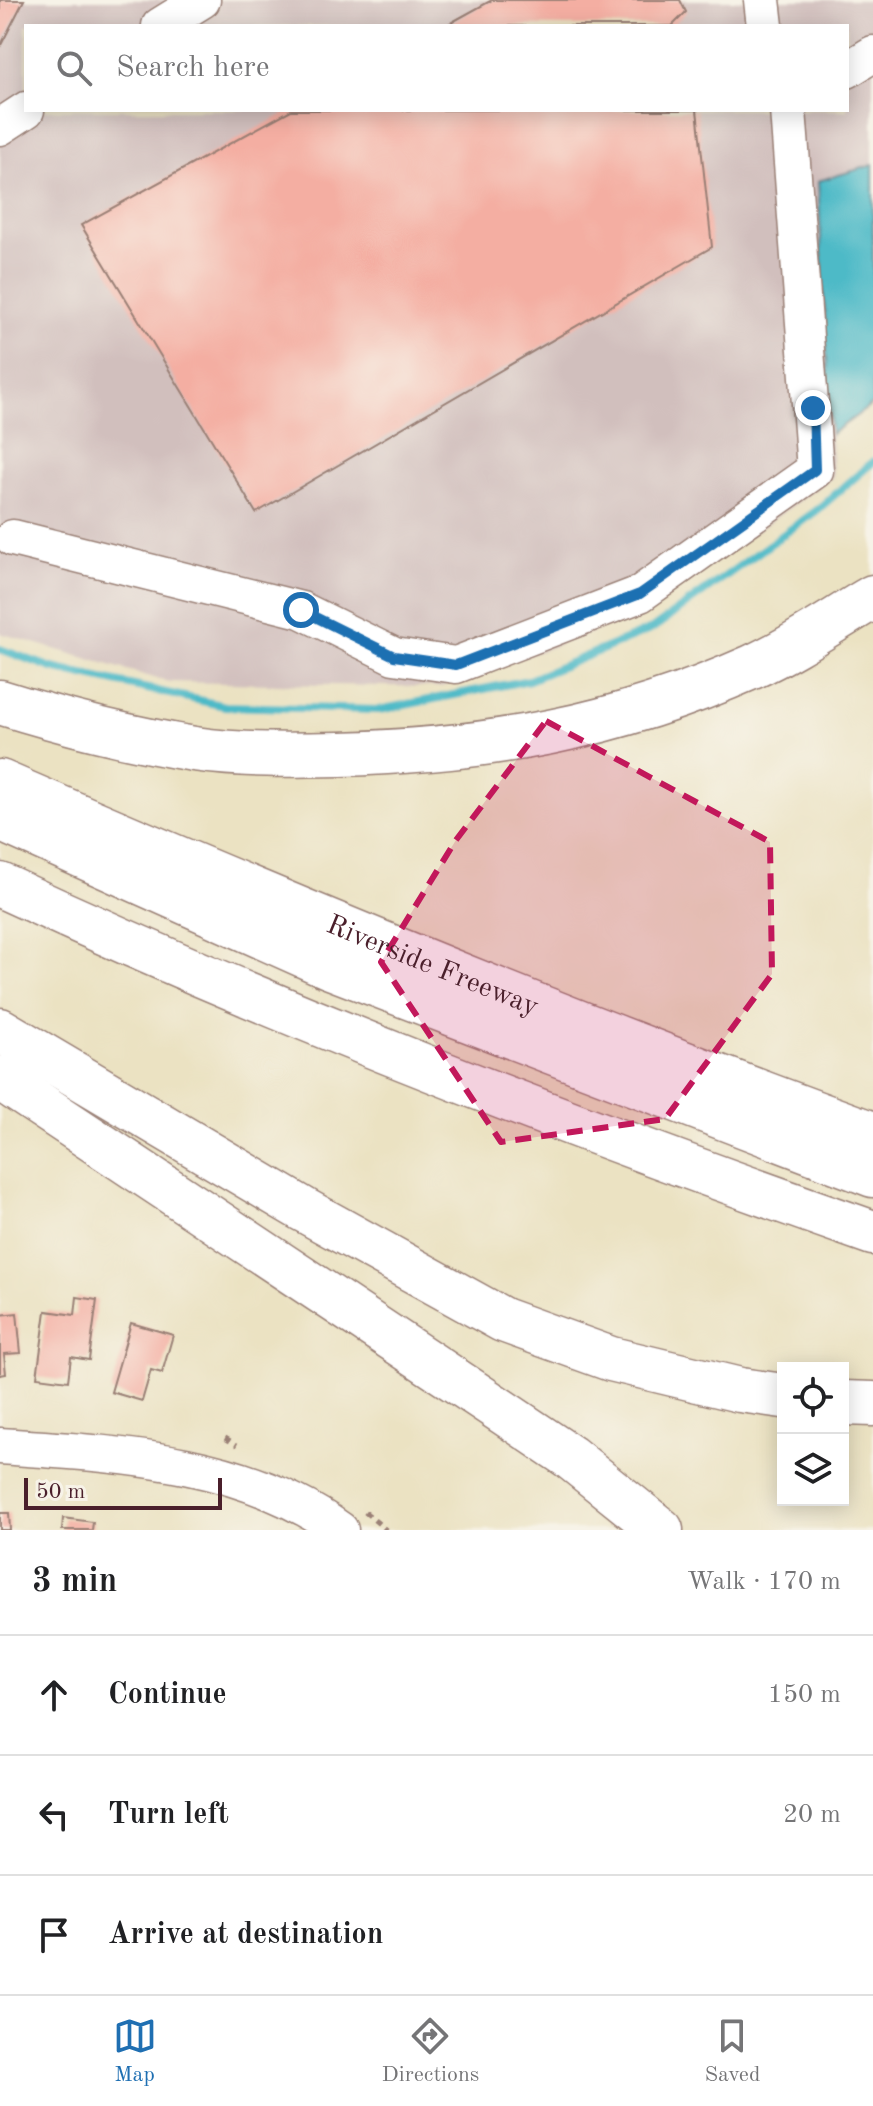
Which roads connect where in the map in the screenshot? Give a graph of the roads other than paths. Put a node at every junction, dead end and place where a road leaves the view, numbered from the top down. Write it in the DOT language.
graph roads {
  1 [pos="202,0"];
  2 [pos="762,0"];
  3 [pos="163,24"];
  4 [pos="765,24"];
  5 [pos="873,54"];
  6 [pos="849,69"];
  7 [pos="24,111"];
  8 [pos="788,112"];
  9 [pos="0,127"];
  10 [pos="13,538"];
  11 [pos="873,597"];
  12 [pos="0,702"];
  13 [pos="0,782"];
  14 [pos="0,819"];
  15 [pos="0,885"];
  16 [pos="0,1030"];
  17 [pos="0,1078"];
  18 [pos="873,1134"];
  19 [pos="873,1175"];
  20 [pos="873,1233"];
  21 [pos="777,1395"];
  22 [pos="849,1403"];
  23 [pos="873,1404"];
  24 [pos="0,1446"];
  25 [pos="340,1530"];
  26 [pos="661,1530"];
  1 -- 3 [label="street"];
  2 -- 4 [label="street"];
  5 -- 6 [label="street"];
  7 -- 9 [label="street"];
  8 -- 10 [label="street"];
  11 -- 12 [label="highway"];
  13 -- 18 [label="highway, Riverside Freeway"];
  14 -- 19 [label="highway"];
  15 -- 20 [label="highway"];
  16 -- 21 [label="highway"];
  17 -- 26 [label="highway"];
  22 -- 23 [label="highway"];
  24 -- 25 [label="street"];
}
